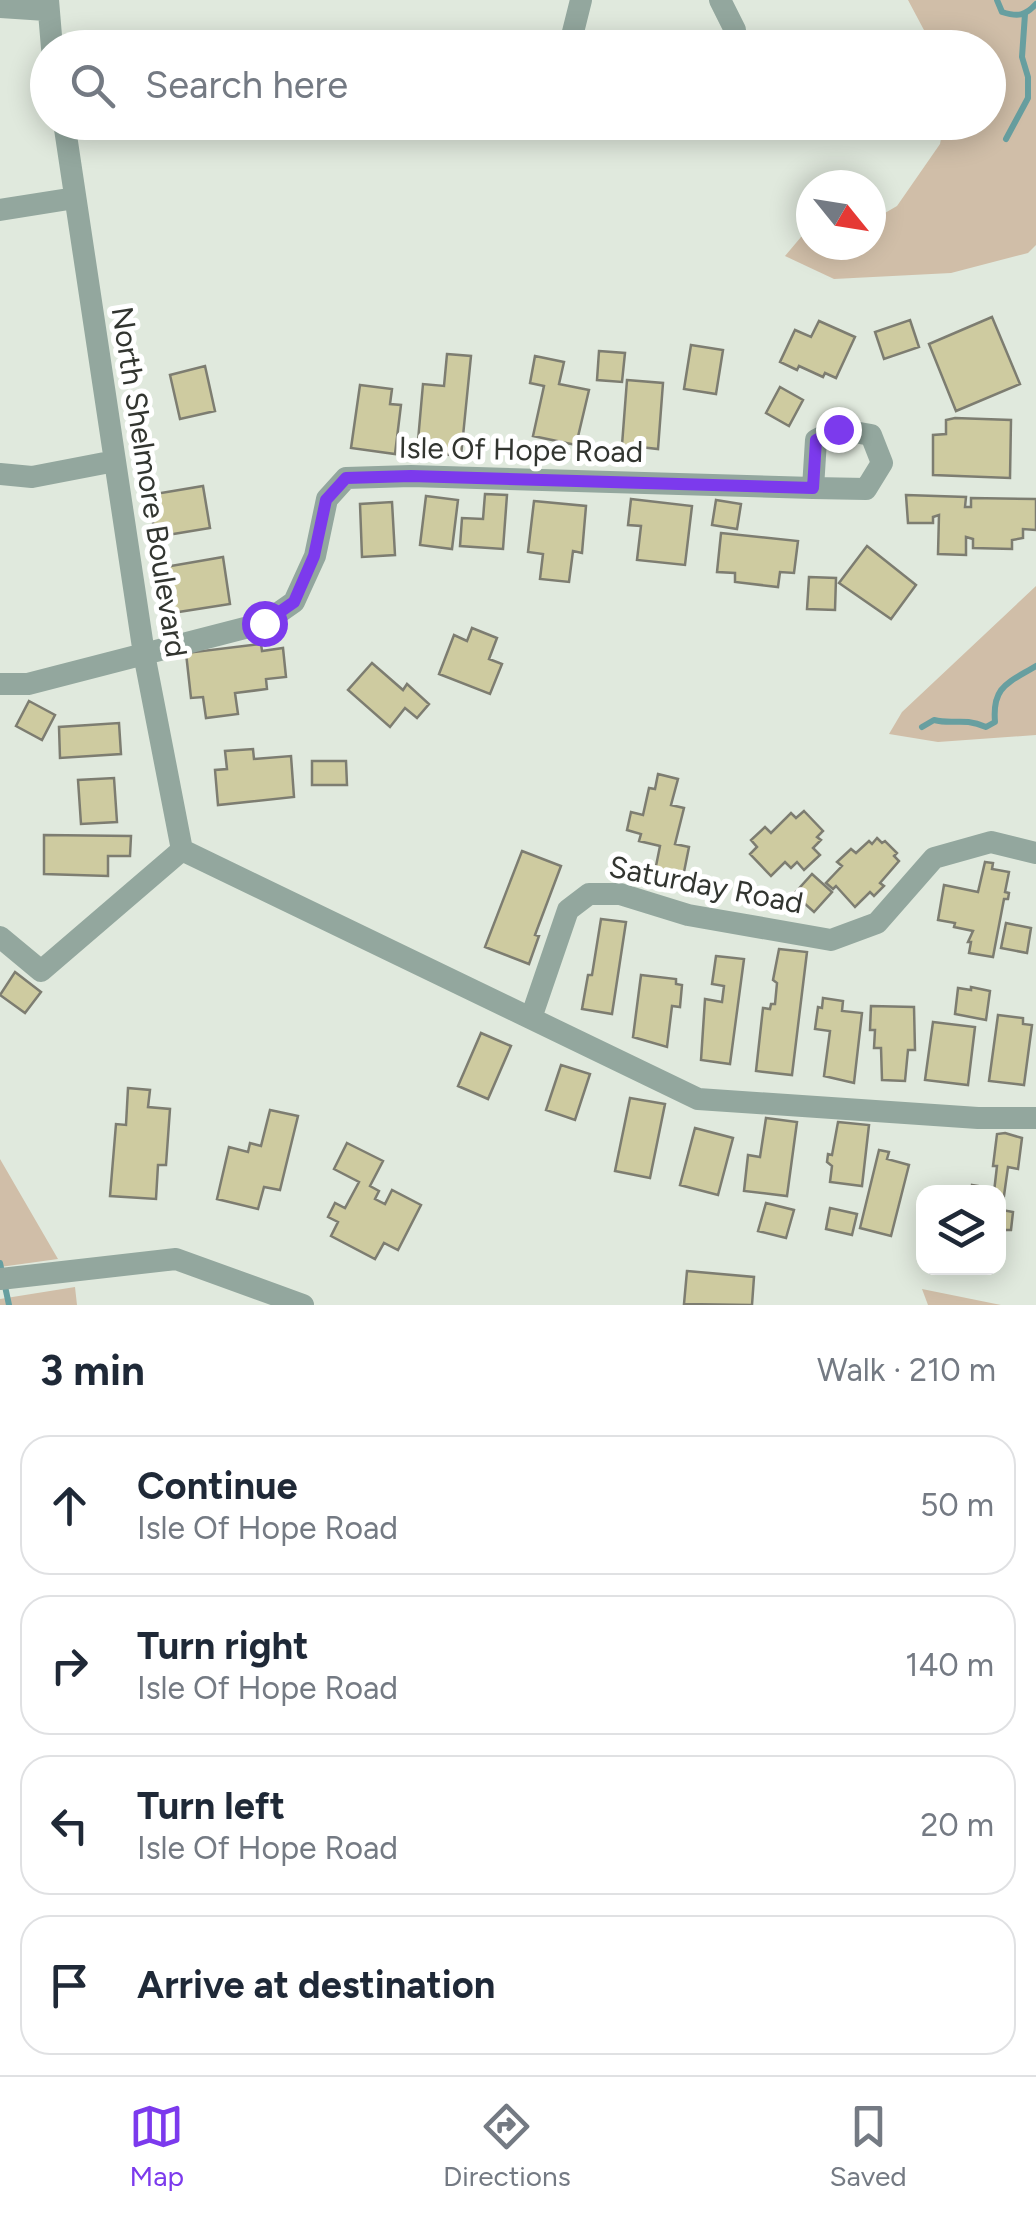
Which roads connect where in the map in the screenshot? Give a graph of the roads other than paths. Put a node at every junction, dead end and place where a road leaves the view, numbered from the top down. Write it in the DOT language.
graph roads {
  1 [pos="582,0"];
  2 [pos="720,0"];
  3 [pos="47,5"];
  4 [pos="0,7"];
  5 [pos="50,30"];
  6 [pos="574,30"];
  7 [pos="735,30"];
  8 [pos="67,140"];
  9 [pos="75,198"];
  10 [pos="0,210"];
  11 [pos="115,461"];
  12 [pos="0,474"];
  13 [pos="813,488"];
  14 [pos="144,654"];
  15 [pos="0,684"];
  16 [pos="182,850"];
  17 [pos="1036,853"];
  18 [pos="0,937"];
  19 [pos="531,1018"];
  20 [pos="1036,1118"];
  21 [pos="0,1279"];
  22 [pos="303,1305"];
  1 -- 6 [label="street"];
  2 -- 7 [label="street"];
  3 -- 4 [label="street"];
  3 -- 5 [label="street"];
  8 -- 9 [label="street, North Shelmore Boulevard"];
  9 -- 10 [label="street"];
  9 -- 11 [label="street, North Shelmore Boulevard"];
  11 -- 12 [label="street"];
  11 -- 14 [label="street, North Shelmore Boulevard"];
  13 -- 14 [label="street, Isle Of Hope Road"];
  14 -- 15 [label="street, Isle Of Hope Road"];
  14 -- 16 [label="street, North Shelmore Boulevard"];
  16 -- 18 [label="street"];
  16 -- 19 [label="street"];
  17 -- 19 [label="street, Saturday Road"];
  19 -- 20 [label="street"];
  21 -- 22 [label="street"];
}
